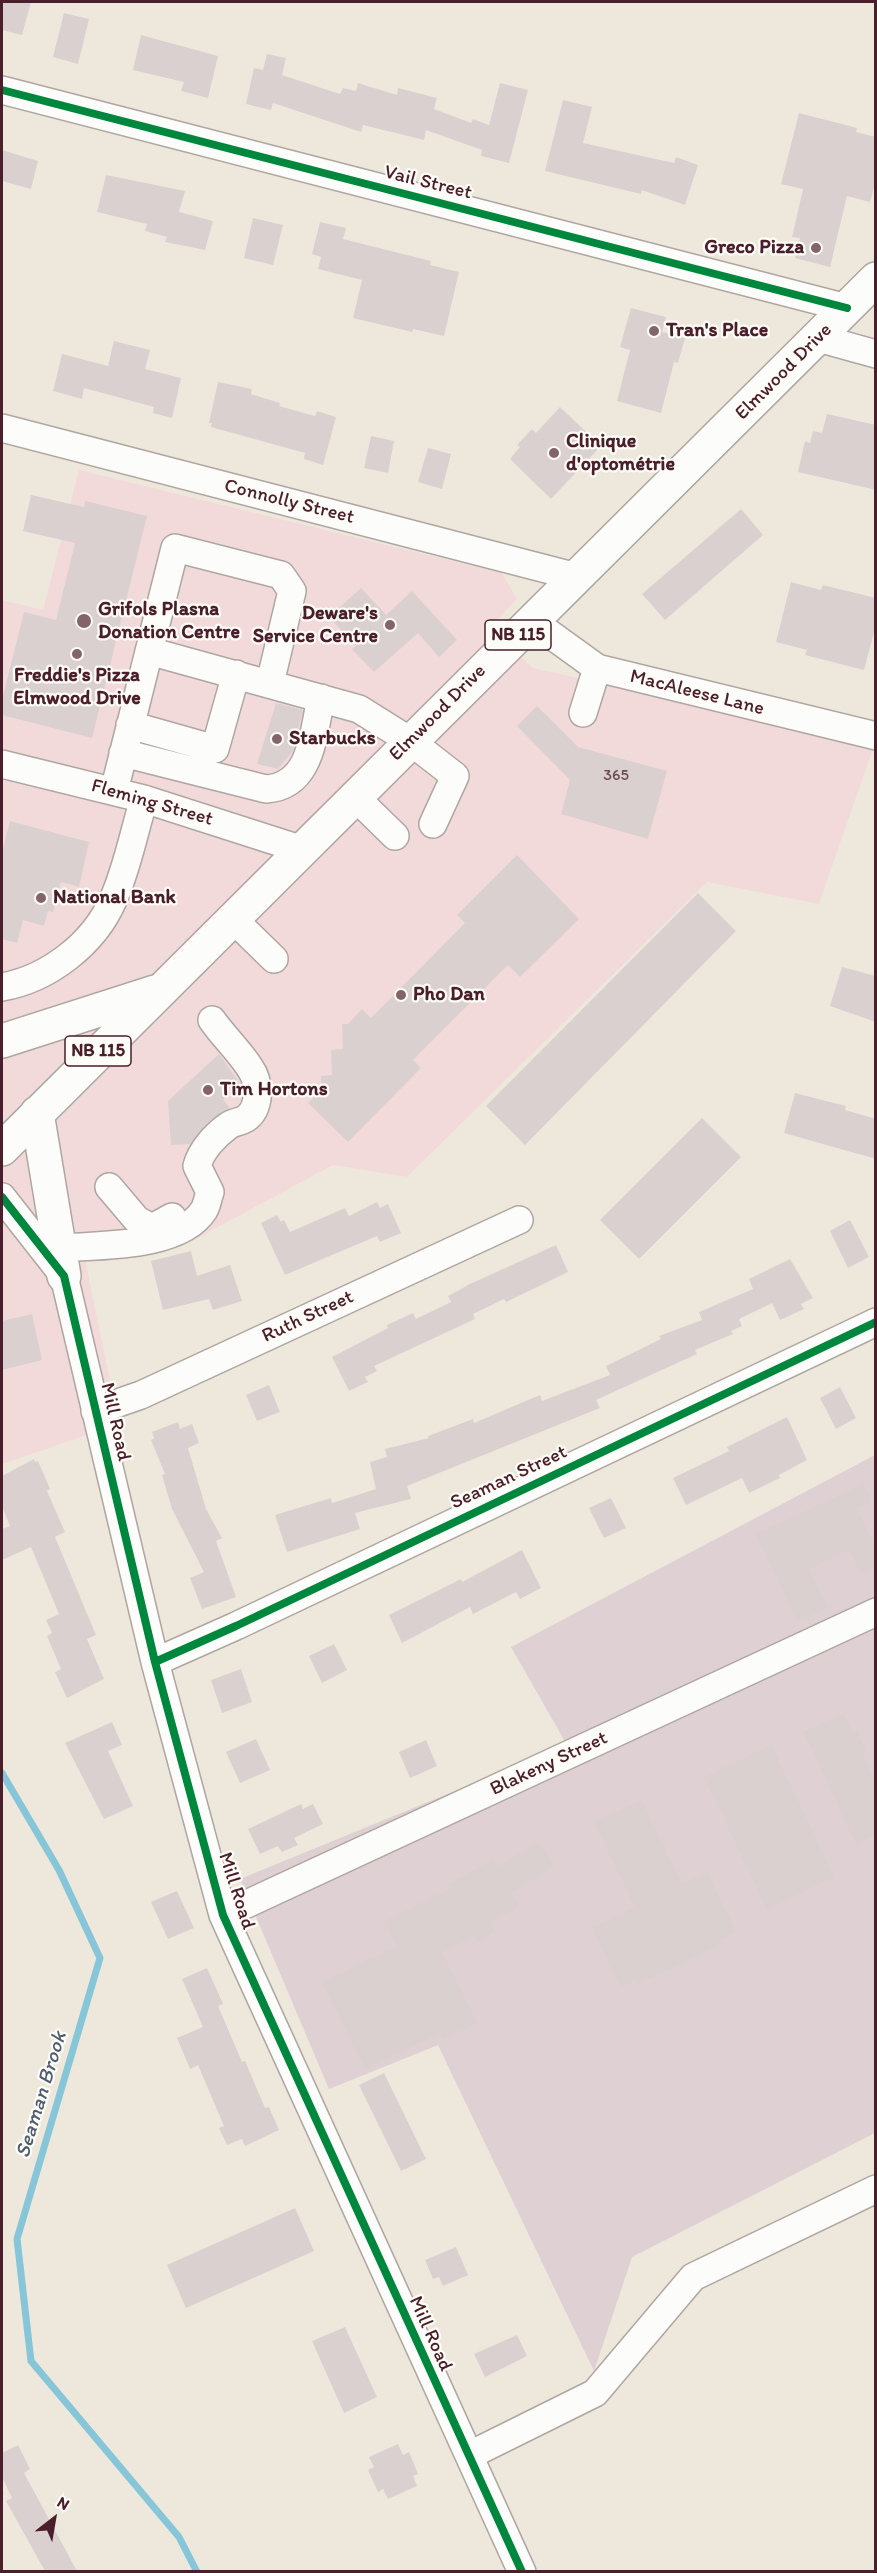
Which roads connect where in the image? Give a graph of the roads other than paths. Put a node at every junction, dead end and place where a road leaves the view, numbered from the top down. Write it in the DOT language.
graph roads {
  1 [pos="2,90"];
  2 [pos="876,279"];
  3 [pos="847,308"];
  4 [pos="818,338"];
  5 [pos="876,354"];
  6 [pos="2,428"];
  7 [pos="577,577"];
  8 [pos="532,621"];
  9 [pos="149,651"];
  10 [pos="597,668"];
  11 [pos="236,674"];
  12 [pos="270,683"];
  13 [pos="321,698"];
  14 [pos="584,713"];
  15 [pos="130,725"];
  16 [pos="876,736"];
  17 [pos="410,741"];
  18 [pos="123,753"];
  19 [pos="2,764"];
  20 [pos="114,791"];
  21 [pos="354,796"];
  22 [pos="144,799"];
  23 [pos="433,824"];
  24 [pos="395,836"];
  25 [pos="300,849"];
  26 [pos="232,918"];
  27 [pos="274,958"];
  28 [pos="2,987"];
  29 [pos="159,990"];
  30 [pos="212,1020"];
  31 [pos="2,1041"];
  32 [pos="37,1113"];
  33 [pos="2,1149"];
  34 [pos="109,1187"];
  35 [pos="210,1192"];
  36 [pos="2,1197"];
  37 [pos="519,1220"];
  38 [pos="62,1262"];
  39 [pos="876,1322"];
  40 [pos="96,1411"];
  41 [pos="876,1612"];
  42 [pos="155,1662"];
  43 [pos="223,1915"];
  44 [pos="876,2189"];
  45 [pos="470,2455"];
  46 [pos="522,2571"];
  1 -- 3 [label="street, Vail Street"];
  2 -- 3 [label="main road, Elmwood Drive / NB 115"];
  3 -- 4 [label="main road, Elmwood Drive / NB 115"];
  4 -- 5 [label="street"];
  4 -- 7 [label="main road, Elmwood Drive / NB 115"];
  6 -- 7 [label="street, Connolly Street"];
  7 -- 8 [label="main road, Elmwood Drive / NB 115"];
  8 -- 10 [label="street, MacAleese Lane"];
  8 -- 17 [label="main road, Elmwood Drive / NB 115"];
  9 -- 11 [label="street"];
  9 -- 12 [label="street"];
  9 -- 15 [label="street"];
  10 -- 14 [label="street"];
  10 -- 16 [label="street, MacAleese Lane"];
  11 -- 12 [label="street"];
  11 -- 15 [label="street"];
  12 -- 13 [label="street"];
  13 -- 17 [label="street"];
  13 -- 18 [label="street"];
  15 -- 18 [label="street"];
  17 -- 21 [label="main road, Elmwood Drive / NB 115"];
  17 -- 23 [label="street"];
  18 -- 20 [label="street"];
  19 -- 20 [label="street, Fleming Street"];
  20 -- 22 [label="street, Fleming Street"];
  21 -- 24 [label="street"];
  21 -- 25 [label="main road, Elmwood Drive / NB 115"];
  22 -- 25 [label="street, Fleming Street"];
  22 -- 28 [label="street"];
  25 -- 26 [label="main road, Elmwood Drive / NB 115"];
  26 -- 27 [label="street"];
  26 -- 29 [label="main road, Elmwood Drive / NB 115"];
  29 -- 31 [label="main road"];
  29 -- 32 [label="main road, Elmwood Drive / NB 115"];
  30 -- 35 [label="street"];
  32 -- 33 [label="main road, Elmwood Drive / NB 115"];
  32 -- 38 [label="main road"];
  34 -- 35 [label="street"];
  35 -- 38 [label="street"];
  36 -- 38 [label="street, Mill Road"];
  37 -- 40 [label="street, Ruth Street"];
  38 -- 40 [label="street, Mill Road"];
  39 -- 42 [label="street, Seaman Street"];
  40 -- 42 [label="street, Mill Road"];
  41 -- 43 [label="street, Blakeny Street"];
  42 -- 43 [label="street, Mill Road"];
  43 -- 45 [label="street, Mill Road"];
  44 -- 45 [label="street"];
  45 -- 46 [label="street, Mill Road"];
}
